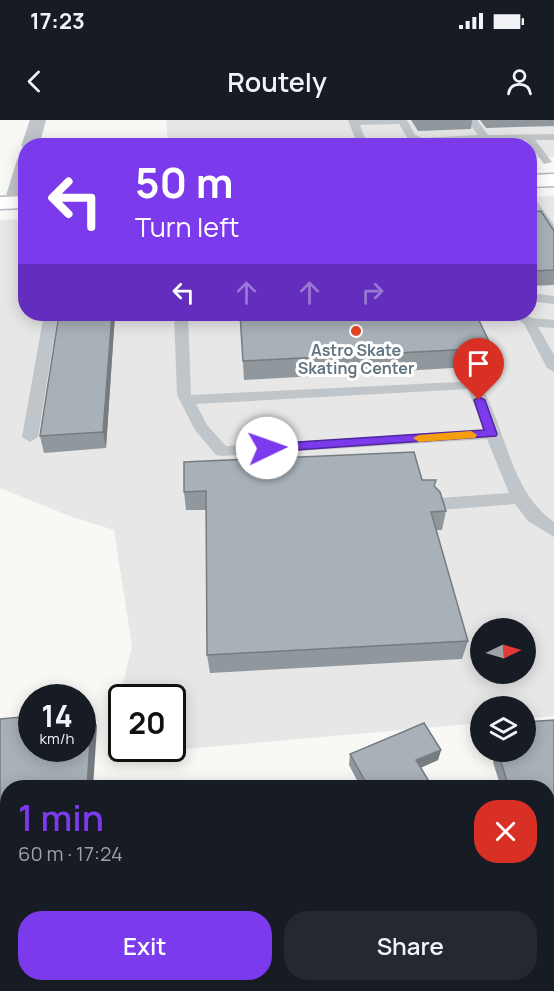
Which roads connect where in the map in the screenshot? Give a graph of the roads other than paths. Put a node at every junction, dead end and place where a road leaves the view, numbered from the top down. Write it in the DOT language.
graph roads {
  1 [pos="38,120"];
  2 [pos="402,120"];
  3 [pos="472,120"];
  4 [pos="353,121"];
  5 [pos="554,136"];
  6 [pos="528,137"];
  7 [pos="32,138"];
  8 [pos="360,138"];
  9 [pos="414,138"];
  10 [pos="485,138"];
  11 [pos="554,180"];
  12 [pos="537,181"];
  13 [pos="15,183"];
  14 [pos="13,202"];
  15 [pos="537,211"];
  16 [pos="545,220"];
  17 [pos="554,233"];
  18 [pos="554,243"];
  19 [pos="537,298"];
  20 [pos="554,300"];
  21 [pos="537,310"];
  22 [pos="554,316"];
  23 [pos="50,321"];
  24 [pos="181,321"];
  25 [pos="529,322"];
  26 [pos="554,324"];
  27 [pos="554,368"];
  28 [pos="187,400"];
  29 [pos="491,434"];
  30 [pos="30,437"];
  31 [pos="519,498"];
  32 [pos="440,504"];
  33 [pos="554,531"];
  1 -- 7 [label="street"];
  2 -- 4 [label="lane"];
  2 -- 9 [label="lane"];
  3 -- 10 [label="lane"];
  4 -- 8 [label="lane"];
  5 -- 6 [label="lane"];
  6 -- 10 [label="lane"];
  11 -- 12 [label="main road"];
  13 -- 14 [label="street"];
  15 -- 16 [label="lane"];
  16 -- 17 [label="lane"];
  16 -- 18 [label="lane"];
  19 -- 20 [label="lane"];
  21 -- 22 [label="lane"];
  23 -- 30 [label="lane"];
  24 -- 28 [label="lane"];
  25 -- 26 [label="lane"];
  25 -- 27 [label="lane"];
  28 -- 29 [label="lane"];
  28 -- 29 [label="lane"];
  29 -- 31 [label="lane"];
  31 -- 32 [label="lane"];
  31 -- 33 [label="lane"];
}
